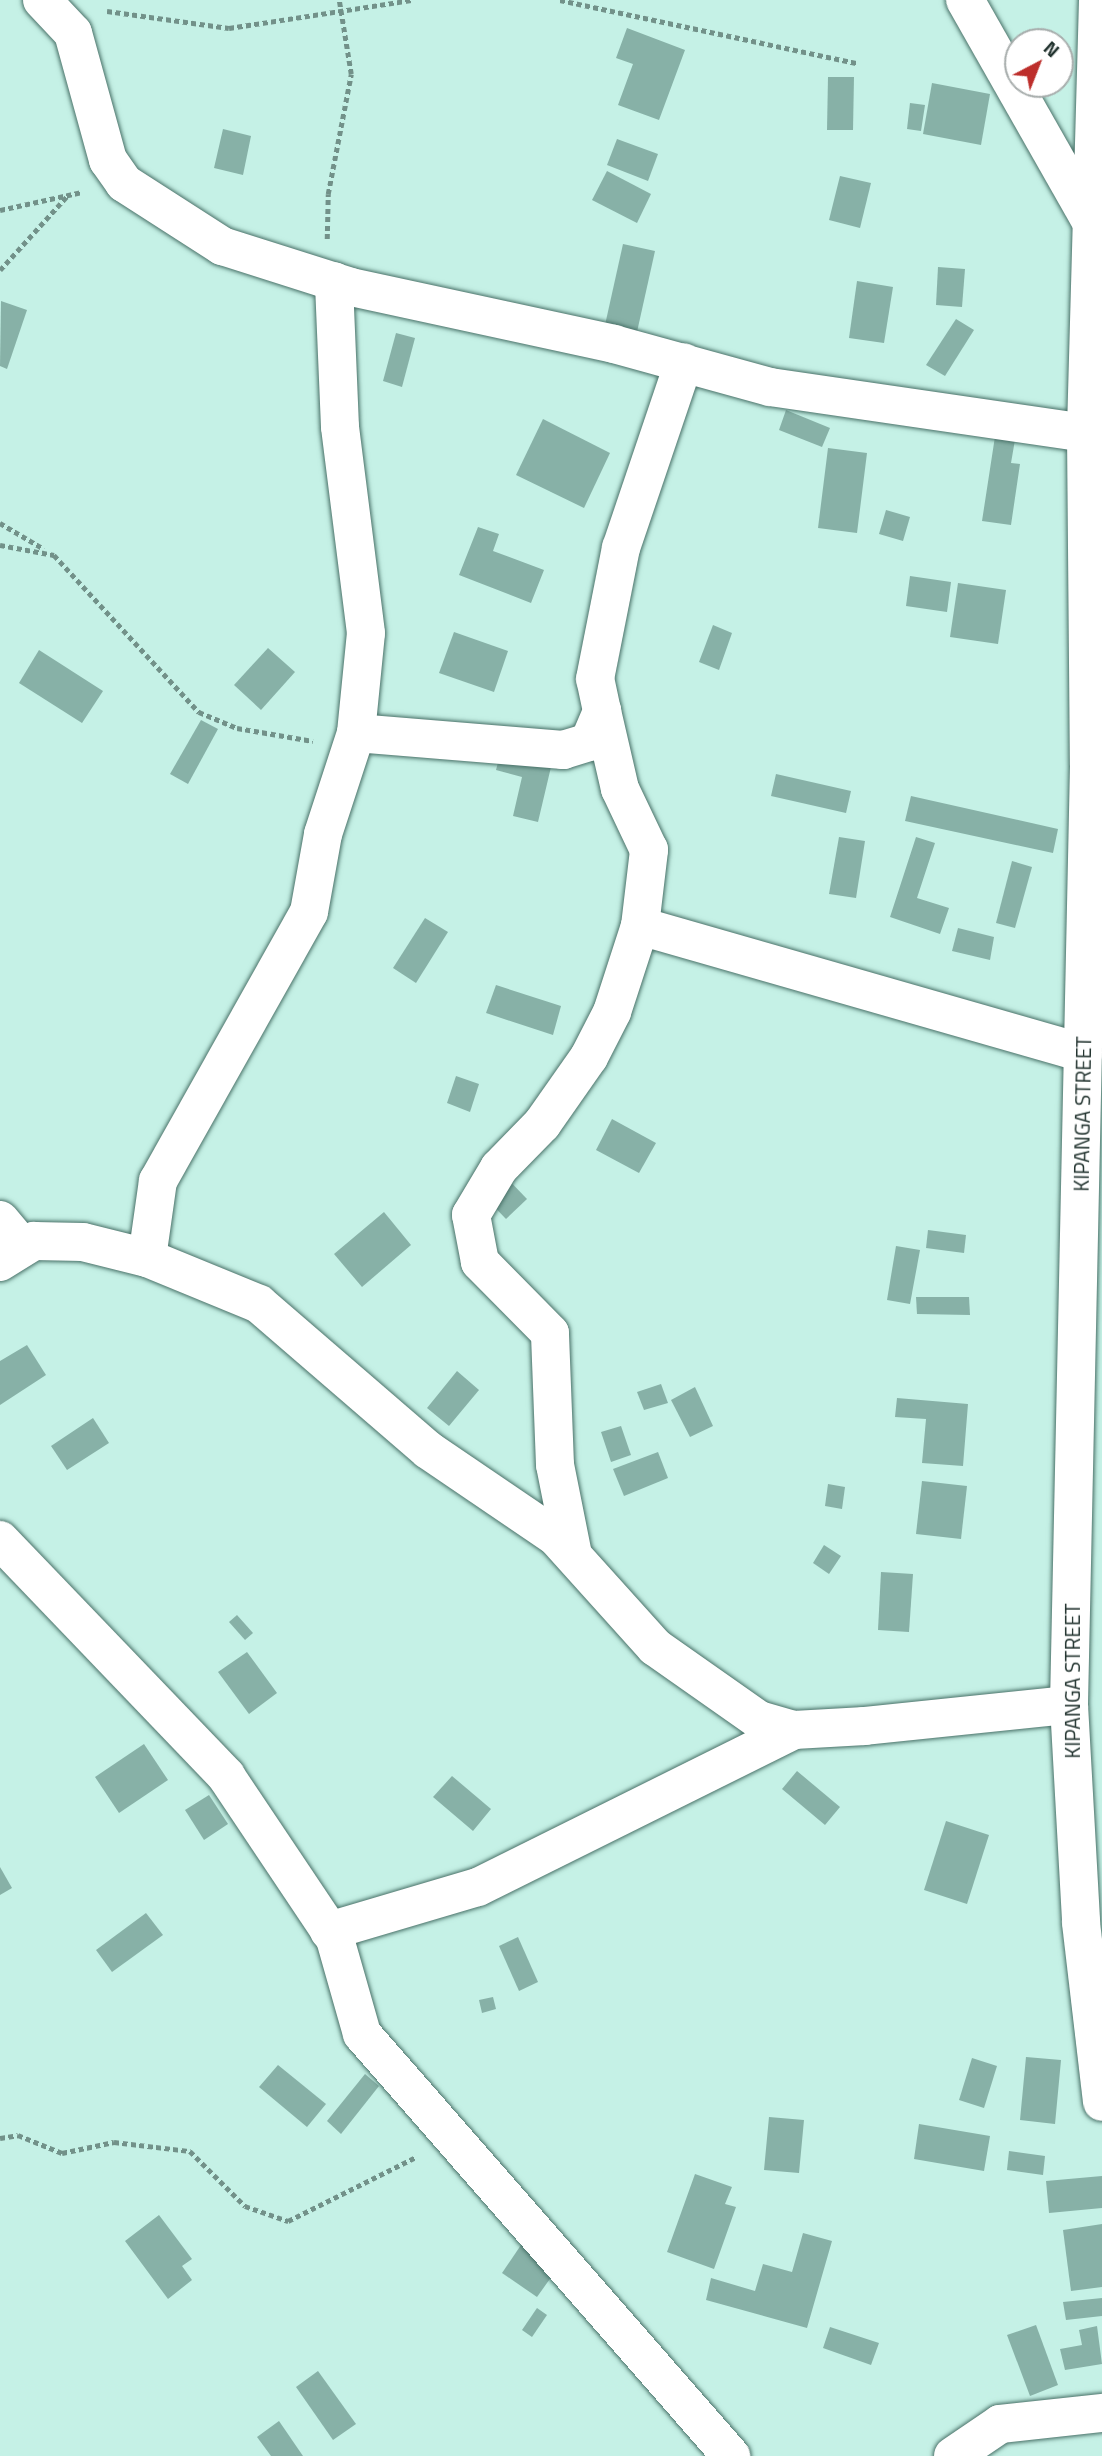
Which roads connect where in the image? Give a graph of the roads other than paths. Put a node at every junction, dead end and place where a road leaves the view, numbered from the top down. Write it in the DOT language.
graph roads {
  1 [pos="965,0"];
  2 [pos="1098,0"];
  3 [pos="47,3"];
  4 [pos="1096,229"];
  5 [pos="334,281"];
  6 [pos="684,362"];
  7 [pos="1086,433"];
  8 [pos="602,711"];
  9 [pos="1095,737"];
  10 [pos="354,739"];
  11 [pos="640,926"];
  12 [pos="1083,1053"];
  13 [pos="7,1242"];
  14 [pos="147,1258"];
  15 [pos="1090,1370"];
  16 [pos="0,1540"];
  17 [pos="573,1555"];
  18 [pos="1069,1705"];
  19 [pos="794,1730"];
  20 [pos="329,1931"];
  21 [pos="1102,2102"];
  22 [pos="1102,2413"];
  23 [pos="731,2456"];
  24 [pos="953,2456"];
  1 -- 4 [label="street"];
  2 -- 4 [label="street, KIPANGA STREET"];
  3 -- 5 [label="street"];
  4 -- 7 [label="street, KIPANGA STREET"];
  5 -- 6 [label="street"];
  5 -- 10 [label="street"];
  6 -- 7 [label="street"];
  6 -- 8 [label="street"];
  7 -- 9 [label="street, KIPANGA STREET"];
  8 -- 10 [label="street"];
  8 -- 11 [label="street"];
  9 -- 12 [label="street, KIPANGA STREET"];
  10 -- 14 [label="street"];
  11 -- 12 [label="street"];
  11 -- 17 [label="street"];
  12 -- 15 [label="street, KIPANGA STREET"];
  13 -- 14 [label="street"];
  14 -- 17 [label="street"];
  15 -- 18 [label="street, KIPANGA STREET"];
  16 -- 20 [label="street"];
  17 -- 19 [label="street"];
  18 -- 19 [label="street"];
  18 -- 21 [label="street, KIPANGA STREET"];
  19 -- 20 [label="street"];
  20 -- 23 [label="street"];
  22 -- 24 [label="street"];
}
